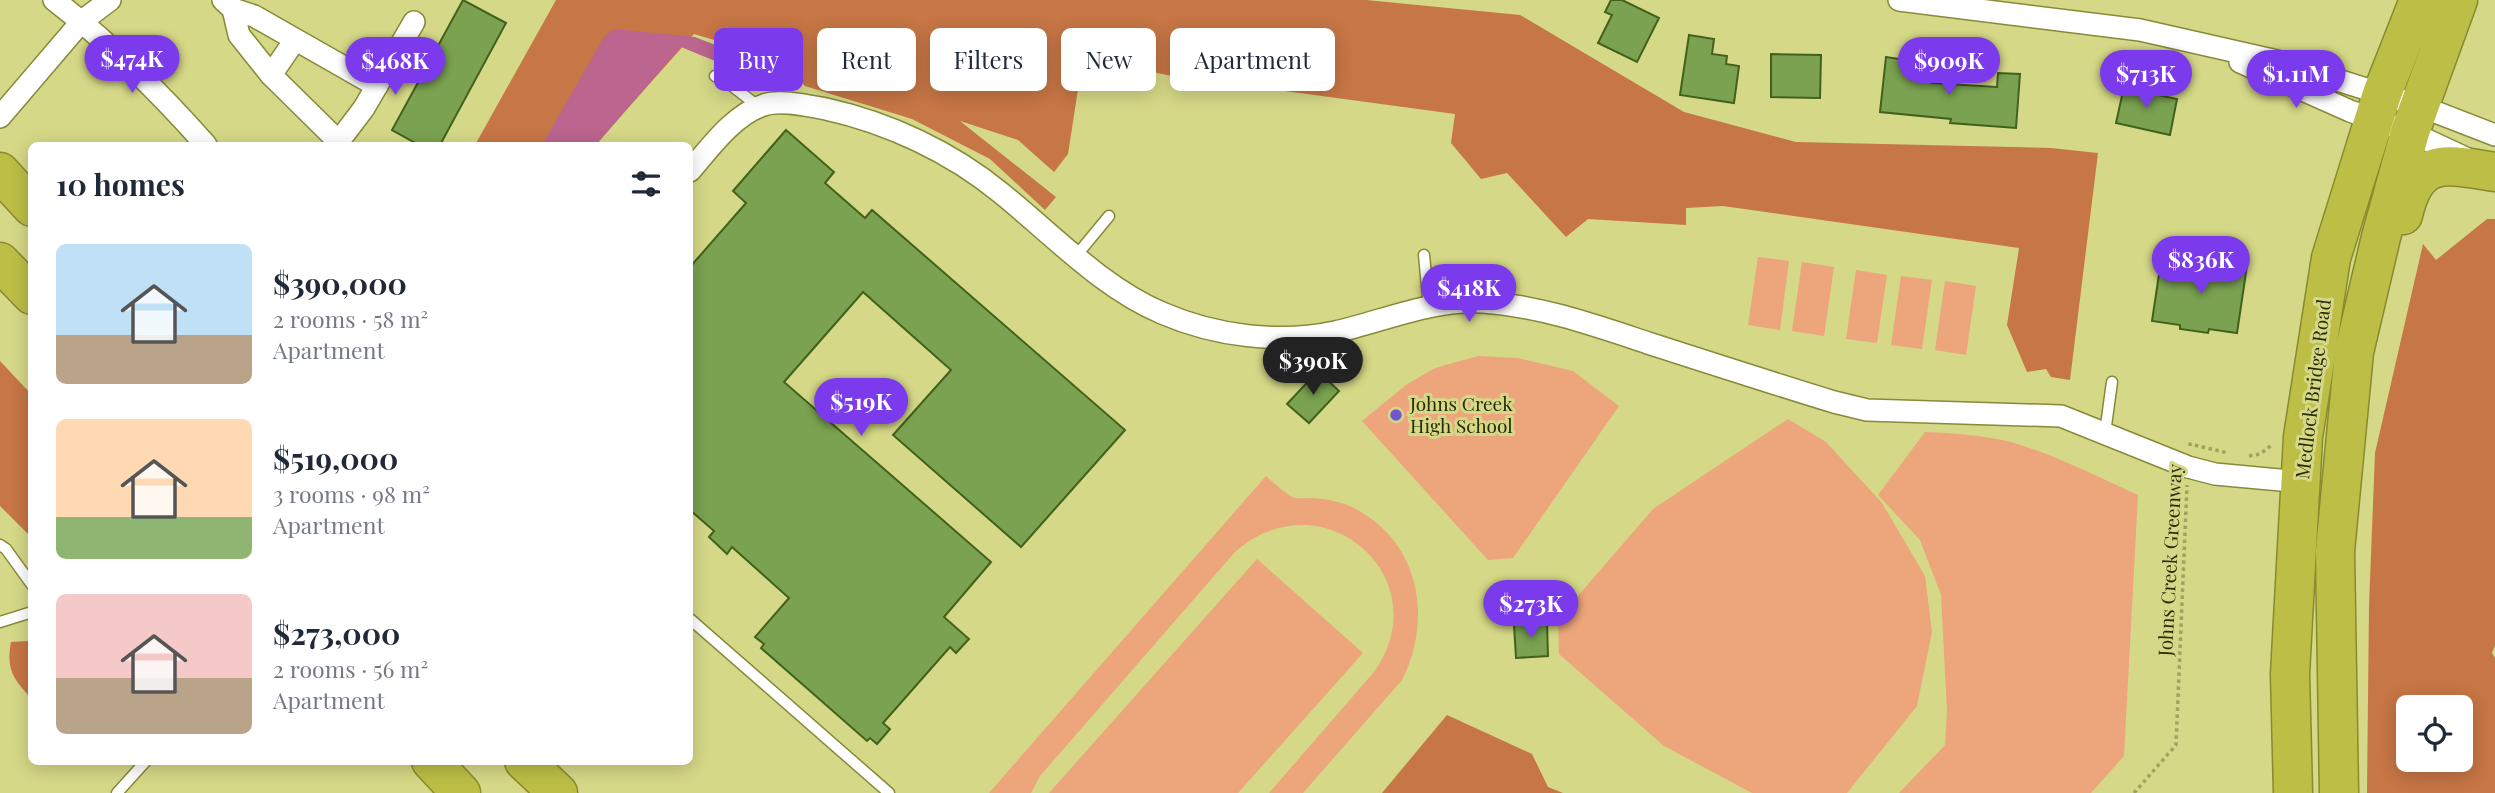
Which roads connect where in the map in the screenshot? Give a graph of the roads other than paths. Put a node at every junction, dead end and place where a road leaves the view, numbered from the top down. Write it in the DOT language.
graph roads {
  1 [pos="54,0"];
  2 [pos="110,0"];
  3 [pos="1899,0"];
  4 [pos="1906,0"];
  5 [pos="2419,0"];
  6 [pos="2458,0"];
  7 [pos="228,5"];
  8 [pos="82,22"];
  9 [pos="414,22"];
  10 [pos="295,40"];
  11 [pos="271,75"];
  12 [pos="377,86"];
  13 [pos="739,91"];
  14 [pos="759,107"];
  15 [pos="2378,107"];
  16 [pos="0,117"];
  17 [pos="2415,119"];
  18 [pos="2495,135"];
  19 [pos="203,142"];
  20 [pos="337,142"];
  21 [pos="339,142"];
  22 [pos="693,167"];
  23 [pos="0,172"];
  24 [pos="2495,172"];
  25 [pos="28,203"];
  26 [pos="1109,216"];
  27 [pos="1424,255"];
  28 [pos="1076,256"];
  29 [pos="0,262"];
  30 [pos="28,291"];
  31 [pos="1429,307"];
  32 [pos="2112,382"];
  33 [pos="2105,433"];
  34 [pos="2341,471"];
  35 [pos="2301,482"];
  36 [pos="0,545"];
  37 [pos="28,579"];
  38 [pos="28,613"];
  39 [pos="0,622"];
  40 [pos="693,622"];
  41 [pos="142,765"];
  42 [pos="435,765"];
  43 [pos="528,765"];
  44 [pos="117,793"];
  45 [pos="461,793"];
  46 [pos="558,793"];
  47 [pos="889,793"];
  48 [pos="2293,793"];
  49 [pos="2339,793"];
  1 -- 8 [label="street"];
  2 -- 8 [label="street"];
  3 -- 4 [label="street"];
  4 -- 15 [label="street"];
  5 -- 15 [label="highway, Medlock Bridge Road"];
  6 -- 17 [label="highway, Medlock Bridge Road"];
  7 -- 10 [label="street"];
  7 -- 11 [label="street"];
  8 -- 16 [label="street"];
  8 -- 19 [label="street"];
  9 -- 12 [label="street"];
  10 -- 11 [label="street"];
  10 -- 12 [label="street"];
  11 -- 20 [label="street"];
  12 -- 21 [label="street"];
  13 -- 14 [label="lane"];
  14 -- 22 [label="street"];
  14 -- 28 [label="street"];
  15 -- 17 [label="street"];
  15 -- 35 [label="highway, Medlock Bridge Road"];
  17 -- 18 [label="street"];
  17 -- 24 [label="street"];
  17 -- 34 [label="highway, Medlock Bridge Road"];
  23 -- 25 [label="highway"];
  24 -- 34 [label="highway, Medlock Bridge Road"];
  26 -- 28 [label="lane"];
  27 -- 31 [label="lane"];
  28 -- 31 [label="street"];
  29 -- 30 [label="highway"];
  31 -- 33 [label="street"];
  32 -- 33 [label="lane"];
  33 -- 35 [label="street"];
  34 -- 49 [label="highway, Medlock Bridge Road"];
  35 -- 48 [label="highway, Medlock Bridge Road"];
  36 -- 37 [label="lane"];
  38 -- 39 [label="lane"];
  40 -- 47 [label="lane"];
  41 -- 44 [label="lane"];
  42 -- 45 [label="highway"];
  43 -- 46 [label="highway"];
}
